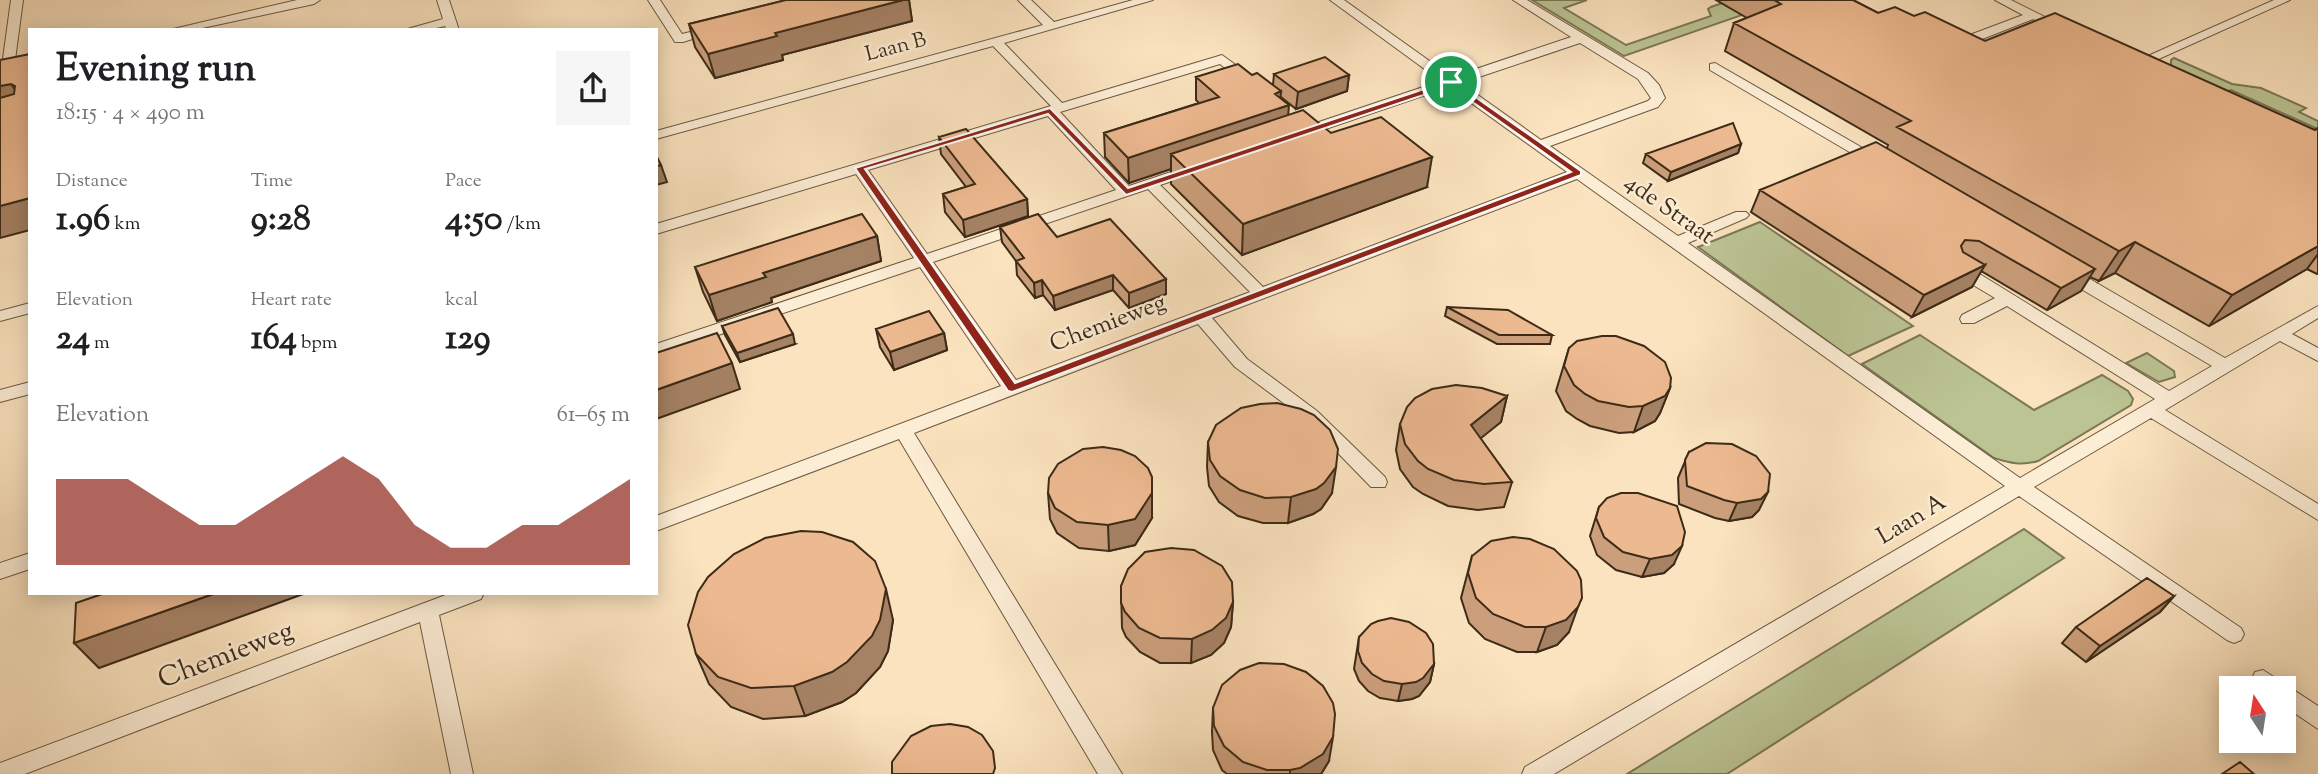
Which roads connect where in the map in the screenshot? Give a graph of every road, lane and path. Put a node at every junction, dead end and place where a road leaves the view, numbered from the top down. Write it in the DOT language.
graph roads {
  1 [pos="18,0"];
  2 [pos="314,0"];
  3 [pos="443,0"];
  4 [pos="654,0"];
  5 [pos="1024,0"];
  6 [pos="1147,0"];
  7 [pos="1336,0"];
  8 [pos="1519,0"];
  9 [pos="2001,0"];
  10 [pos="2284,0"];
  11 [pos="271,5"];
  12 [pos="2033,15"];
  13 [pos="452,25"];
  14 [pos="730,26"];
  15 [pos="1052,26"];
  16 [pos="183,28"];
  17 [pos="427,28"];
  18 [pos="2079,36"];
  19 [pos="1581,38"];
  20 [pos="996,42"];
  21 [pos="1963,42"];
  22 [pos="5,57"];
  23 [pos="28,61"];
  24 [pos="2138,63"];
  25 [pos="1714,68"];
  26 [pos="1451,82"];
  27 [pos="1261,91"];
  28 [pos="1055,109"];
  29 [pos="658,134"];
  30 [pos="1283,139"];
  31 [pos="1538,145"];
  32 [pos="1203,166"];
  33 [pos="859,168"];
  34 [pos="1893,172"];
  35 [pos="1578,173"];
  36 [pos="1151,184"];
  37 [pos="1126,192"];
  38 [pos="1741,215"];
  39 [pos="658,228"];
  40 [pos="1676,243"];
  41 [pos="924,261"];
  42 [pos="2047,262"];
  43 [pos="1959,270"];
  44 [pos="1261,294"];
  45 [pos="2007,299"];
  46 [pos="28,309"];
  47 [pos="2318,311"];
  48 [pos="0,316"];
  49 [pos="1201,316"];
  50 [pos="1968,319"];
  51 [pos="2280,334"];
  52 [pos="658,350"];
  53 [pos="2318,355"];
  54 [pos="2225,366"];
  55 [pos="1012,388"];
  56 [pos="28,389"];
  57 [pos="0,397"];
  58 [pos="2161,404"];
  59 [pos="902,430"];
  60 [pos="1378,482"];
  61 [pos="2020,487"];
  62 [pos="2318,513"];
  63 [pos="658,523"];
  64 [pos="28,562"];
  65 [pos="0,571"];
  66 [pos="469,595"];
  67 [pos="428,611"];
  68 [pos="2234,634"];
  69 [pos="2296,703"];
  70 [pos="2318,719"];
  71 [pos="0,773"];
  72 [pos="462,774"];
  73 [pos="1111,774"];
  74 [pos="1533,774"];
  1 -- 22 [label="lane"];
  2 -- 11 [label="lane"];
  3 -- 13 [label="lane"];
  4 -- 14 [label="lane"];
  5 -- 15 [label="lane"];
  6 -- 15 [label="lane, Laan B"];
  7 -- 26 [label="lane, 4de Straat"];
  8 -- 19 [label="lane"];
  9 -- 12 [label="lane"];
  10 -- 24 [label="lane"];
  11 -- 16 [label="lane"];
  12 -- 18 [label="lane"];
  12 -- 21 [label="lane"];
  13 -- 17 [label="lane"];
  15 -- 20 [label="lane, Laan B"];
  19 -- 26 [label="lane"];
  19 -- 31 [label="lane"];
  20 -- 28 [label="lane"];
  20 -- 29 [label="lane, Laan B"];
  22 -- 23 [label="lane"];
  25 -- 34 [label="lane"];
  26 -- 30 [label="lane"];
  26 -- 31 [label="lane, 4de Straat"];
  27 -- 28 [label="lane"];
  28 -- 33 [label="lane"];
  28 -- 37 [label="lane"];
  31 -- 35 [label="lane, 4de Straat"];
  32 -- 36 [label="lane"];
  33 -- 39 [label="lane"];
  33 -- 41 [label="lane"];
  35 -- 40 [label="lane, 4de Straat"];
  35 -- 44 [label="lane, Chemieweg"];
  36 -- 37 [label="lane"];
  36 -- 44 [label="lane"];
  37 -- 41 [label="lane"];
  38 -- 40 [label="lane"];
  40 -- 61 [label="lane, 4de Straat"];
  41 -- 52 [label="lane"];
  41 -- 55 [label="lane"];
  42 -- 54 [label="lane"];
  43 -- 45 [label="lane"];
  44 -- 49 [label="lane, Chemieweg"];
  45 -- 50 [label="lane"];
  45 -- 58 [label="lane"];
  46 -- 48 [label="lane"];
  47 -- 51 [label="lane, Laan A"];
  49 -- 55 [label="lane, Chemieweg"];
  49 -- 60 [label="lane"];
  51 -- 53 [label="lane"];
  51 -- 54 [label="lane, Laan A"];
  54 -- 58 [label="lane, Laan A"];
  55 -- 59 [label="lane, Chemieweg"];
  56 -- 57 [label="lane"];
  58 -- 61 [label="lane, Laan A"];
  58 -- 62 [label="lane"];
  59 -- 63 [label="lane, Chemieweg"];
  59 -- 73 [label="lane"];
  61 -- 68 [label="lane, 4de Straat"];
  61 -- 74 [label="lane, Laan A"];
  64 -- 65 [label="lane"];
  66 -- 67 [label="lane, Chemieweg"];
  67 -- 71 [label="lane, Chemieweg"];
  67 -- 72 [label="lane"];
  69 -- 70 [label="lane"];
}
